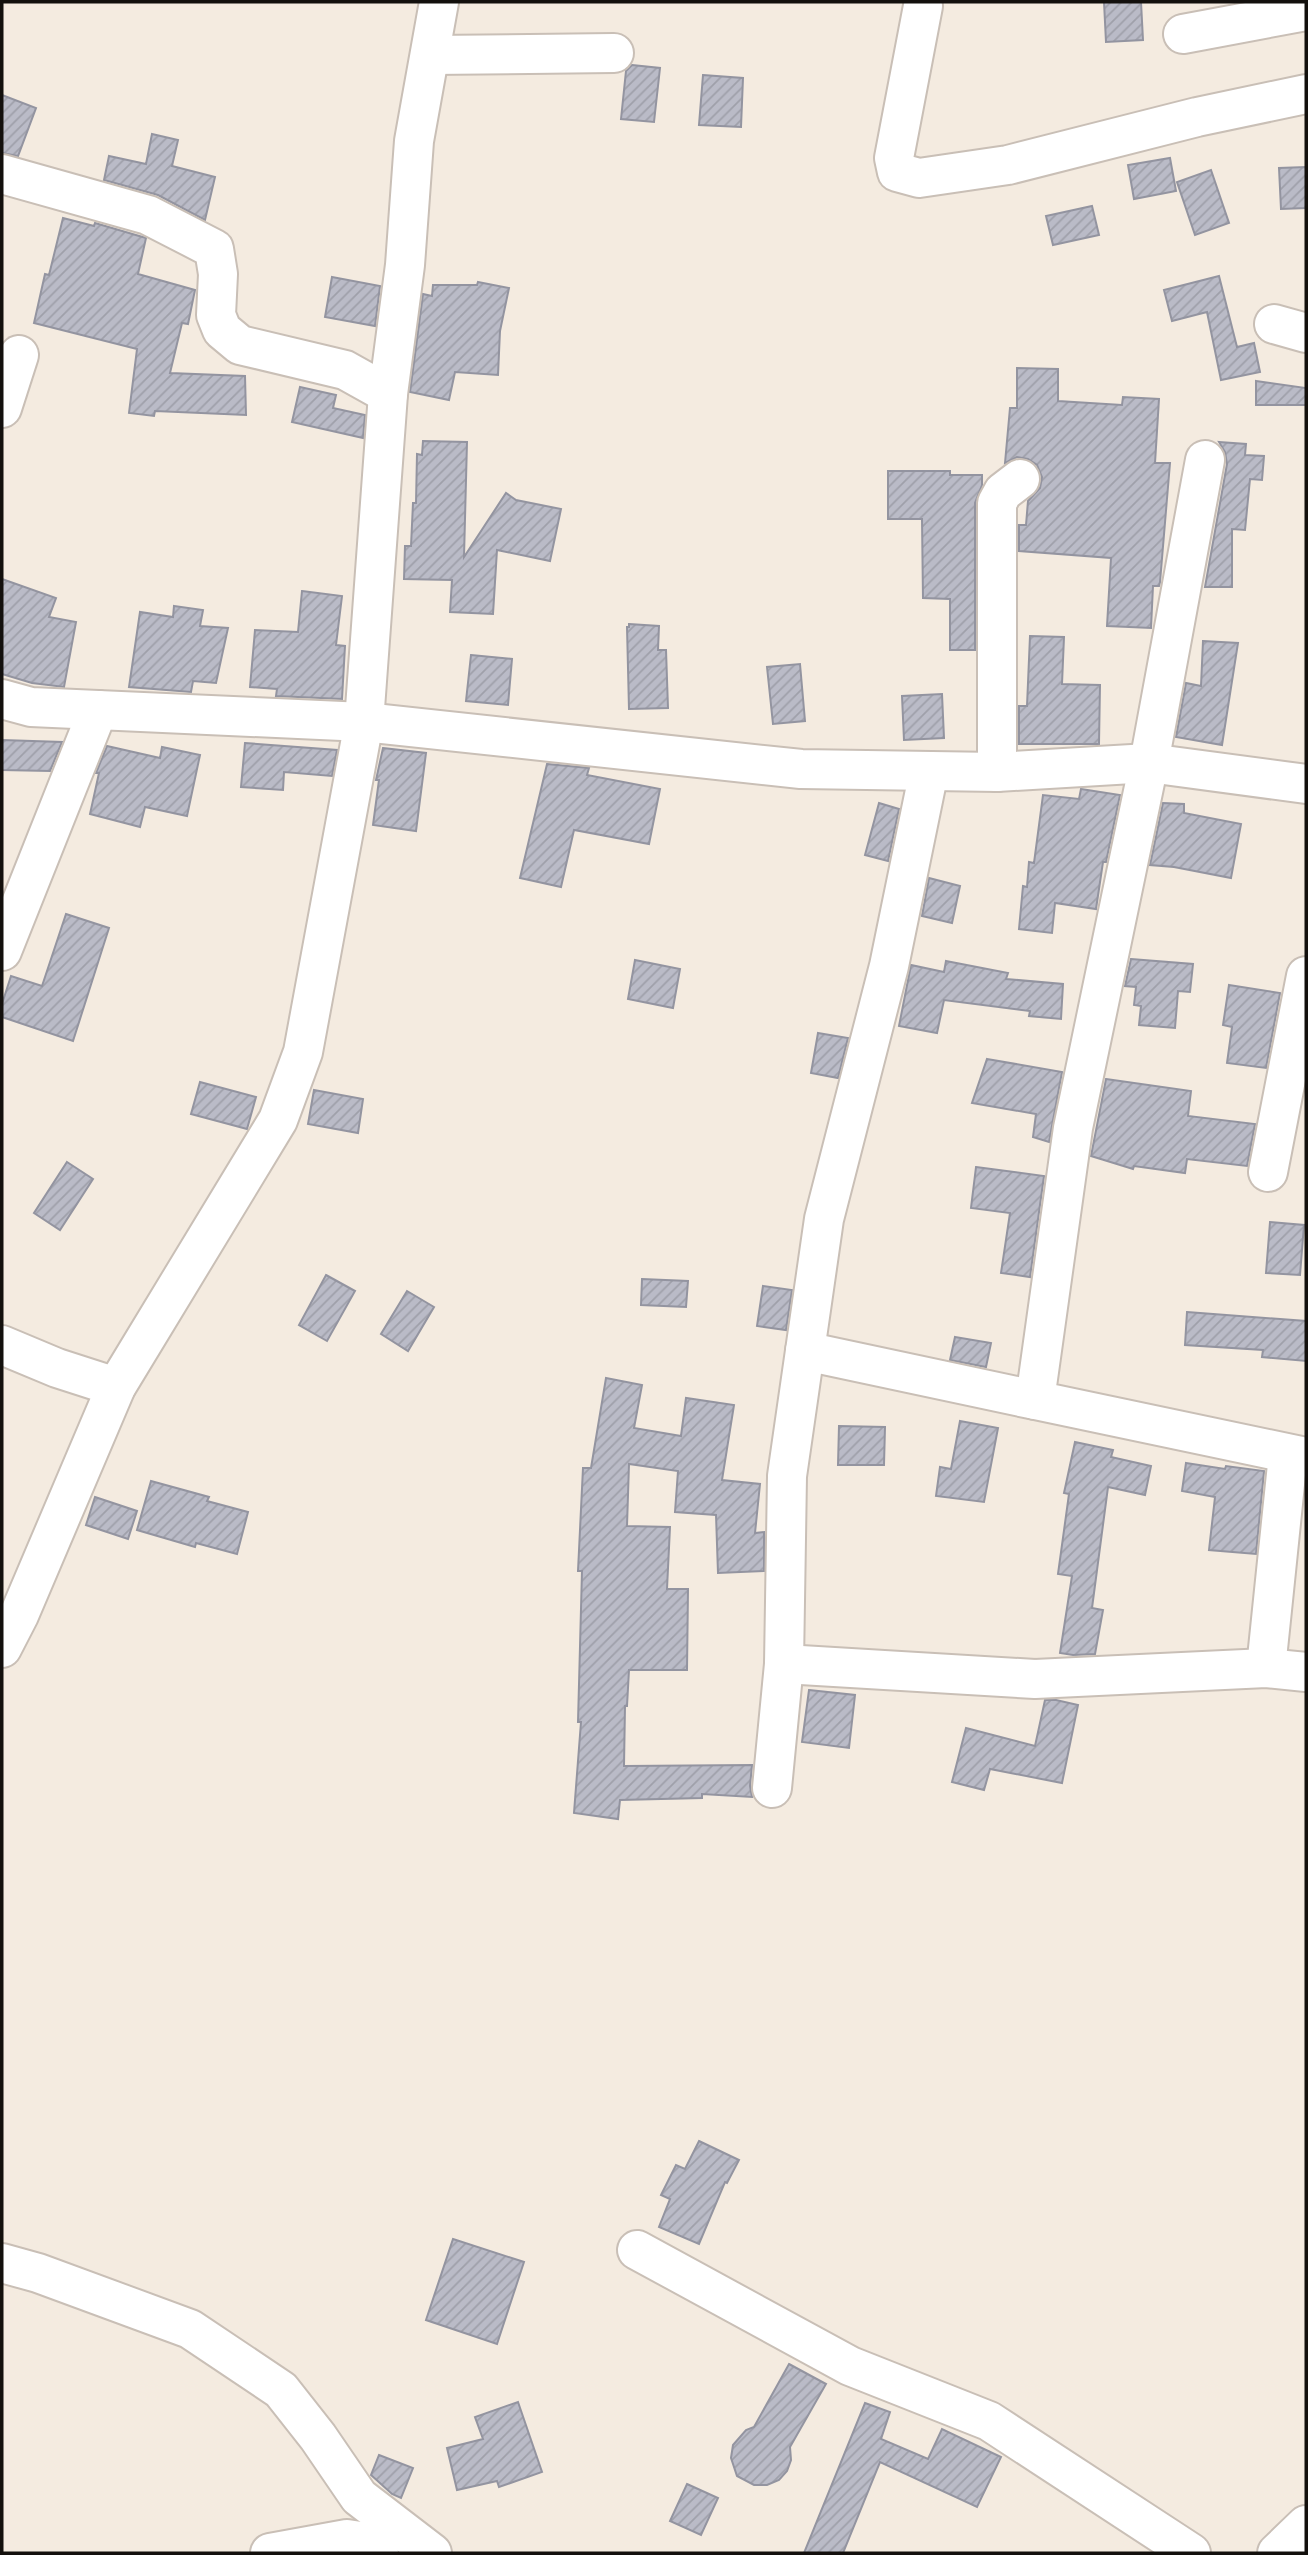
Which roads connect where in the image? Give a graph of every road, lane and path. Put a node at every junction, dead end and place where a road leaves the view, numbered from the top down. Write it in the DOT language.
graph roads {
  1 [pos="439,2"];
  2 [pos="923,6"];
  3 [pos="1306,11"];
  4 [pos="1183,34"];
  5 [pos="614,53"];
  6 [pos="429,55"];
  7 [pos="1306,94"];
  8 [pos="2,174"];
  9 [pos="19,355"];
  10 [pos="388,394"];
  11 [pos="2,408"];
  12 [pos="1205,460"];
  13 [pos="1020,479"];
  14 [pos="2,699"];
  15 [pos="98,710"];
  16 [pos="364,722"];
  17 [pos="1149,763"];
  18 [pos="929,771"];
  19 [pos="997,772"];
  20 [pos="1306,784"];
  21 [pos="2,951"];
  22 [pos="1306,976"];
  23 [pos="1268,1172"];
  24 [pos="2,1345"];
  25 [pos="805,1351"];
  26 [pos="116,1387"];
  27 [pos="1035,1400"];
  28 [pos="1297,1456"];
  29 [pos="2,1648"];
  30 [pos="784,1664"];
  31 [pos="1266,1668"];
  32 [pos="1306,1672"];
  33 [pos="772,1788"];
  34 [pos="637,2250"];
  35 [pos="2,2263"];
  36 [pos="1306,2525"];
  37 [pos="270,2553"];
  38 [pos="379,2553"];
  39 [pos="432,2553"];
  40 [pos="1191,2553"];
  41 [pos="1278,2553"];
  1 -- 6 [label="street"];
  2 -- 7 [label="street"];
  3 -- 4 [label="street"];
  5 -- 6 [label="street"];
  6 -- 10 [label="street"];
  8 -- 10 [label="street"];
  9 -- 11 [label="street"];
  10 -- 16 [label="street"];
  12 -- 17 [label="street"];
  13 -- 19 [label="street"];
  14 -- 15 [label="street"];
  15 -- 16 [label="street"];
  15 -- 21 [label="street"];
  16 -- 18 [label="street"];
  16 -- 26 [label="street"];
  17 -- 19 [label="street"];
  17 -- 20 [label="street"];
  17 -- 27 [label="street"];
  18 -- 19 [label="street"];
  18 -- 25 [label="street"];
  22 -- 23 [label="street"];
  24 -- 26 [label="street"];
  25 -- 27 [label="street"];
  25 -- 30 [label="street"];
  26 -- 29 [label="street"];
  27 -- 28 [label="street"];
  28 -- 31 [label="street"];
  30 -- 31 [label="street"];
  30 -- 33 [label="street"];
  31 -- 32 [label="street"];
  34 -- 40 [label="street"];
  35 -- 39 [label="street"];
  36 -- 41 [label="street"];
  37 -- 38 [label="street"];
}
